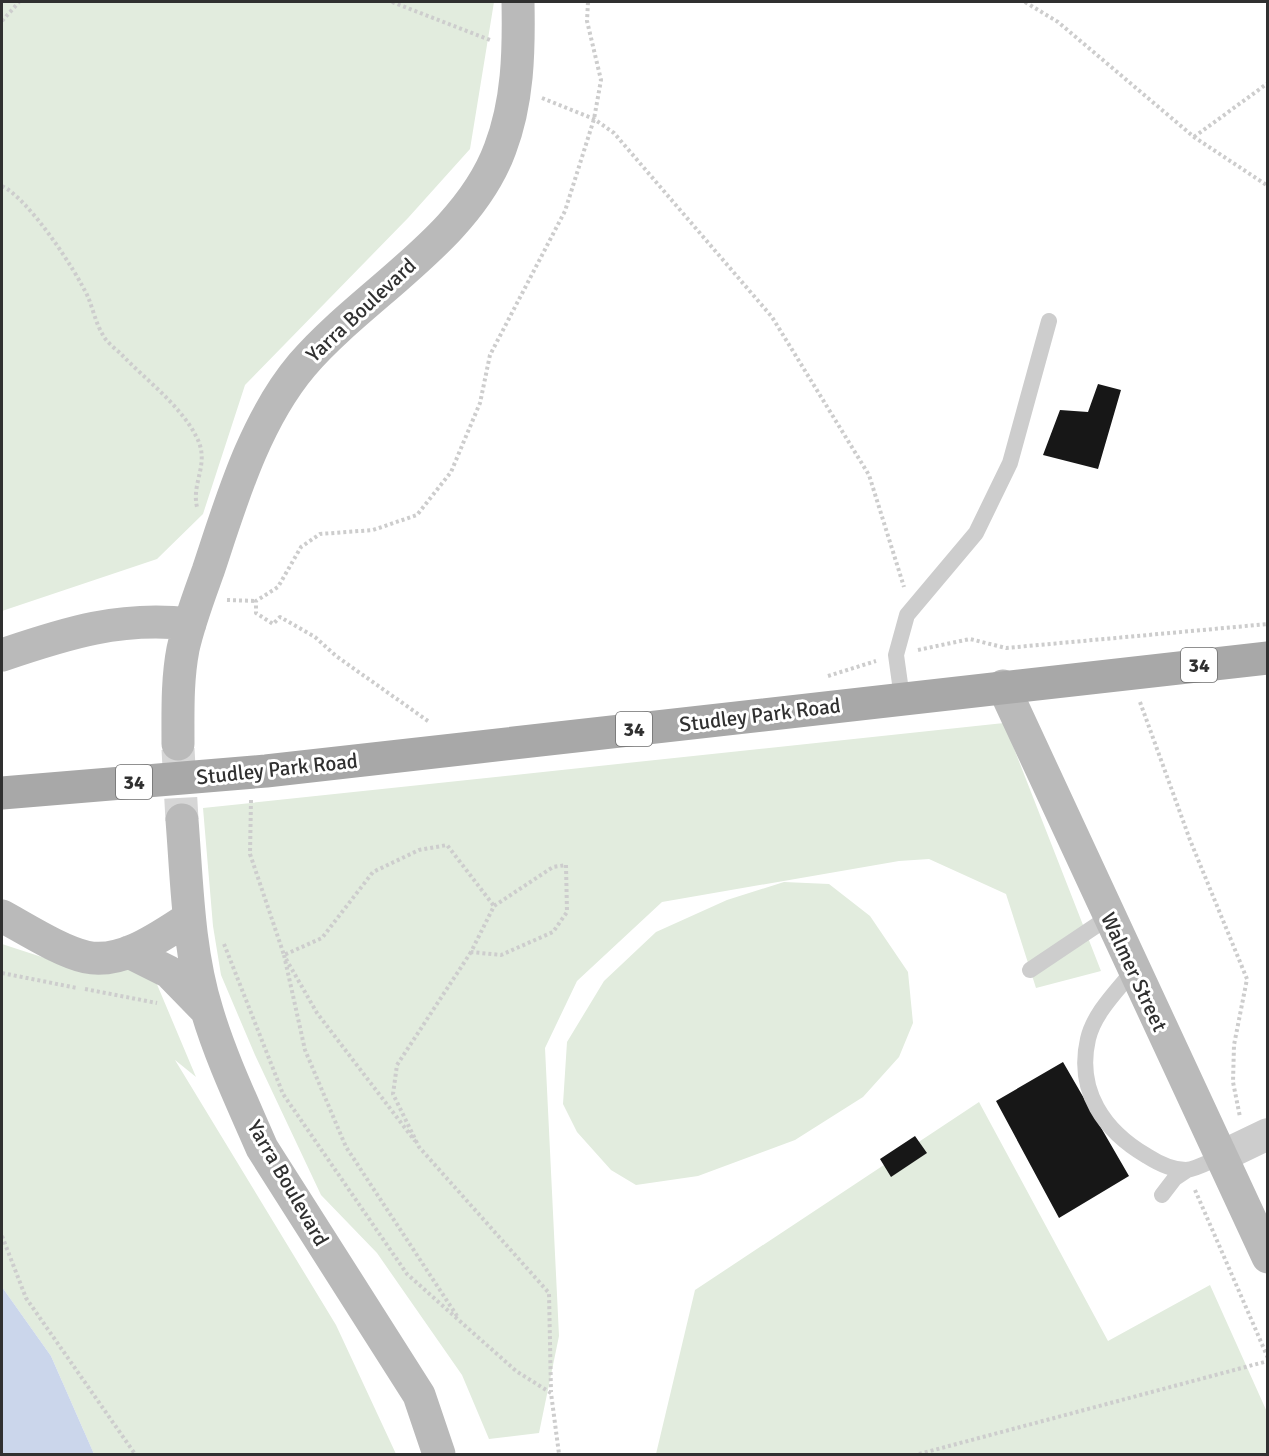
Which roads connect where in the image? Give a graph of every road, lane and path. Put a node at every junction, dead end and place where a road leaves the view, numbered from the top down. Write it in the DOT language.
graph roads {
  1 [pos="19,2"];
  2 [pos="392,2"];
  3 [pos="518,2"];
  4 [pos="588,2"];
  5 [pos="1024,2"];
  6 [pos="2,21"];
  7 [pos="518,55"];
  8 [pos="1268,83"];
  9 [pos="539,97"];
  10 [pos="594,119"];
  11 [pos="1194,137"];
  12 [pos="2,186"];
  13 [pos="1268,186"];
  14 [pos="1049,321"];
  15 [pos="198,510"];
  16 [pos="907,615"];
  17 [pos="190,624"];
  18 [pos="1268,624"];
  19 [pos="2,655"];
  20 [pos="896,655"];
  21 [pos="1268,658"];
  22 [pos="1130,672"];
  23 [pos="816,678"];
  24 [pos="1003,686"];
  25 [pos="902,698"];
  26 [pos="440,719"];
  27 [pos="428,721"];
  28 [pos="417,722"];
  29 [pos="178,744"];
  30 [pos="266,771"];
  31 [pos="2,793"];
  32 [pos="182,820"];
  33 [pos="494,906"];
  34 [pos="2,916"];
  35 [pos="1109,917"];
  36 [pos="189,918"];
  37 [pos="129,952"];
  38 [pos="471,952"];
  39 [pos="284,956"];
  40 [pos="1030,970"];
  41 [pos="1133,971"];
  42 [pos="2,973"];
  43 [pos="161,1004"];
  44 [pos="207,1011"];
  45 [pos="1258,1138"];
  46 [pos="419,1147"];
  47 [pos="1220,1157"];
  48 [pos="1186,1170"];
  49 [pos="1162,1195"];
  50 [pos="2,1236"];
  51 [pos="1268,1257"];
  52 [pos="460,1321"];
  53 [pos="1268,1359"];
  54 [pos="551,1393"];
  55 [pos="135,1455"];
  56 [pos="439,1455"];
  57 [pos="559,1455"];
  58 [pos="919,1455"];
  1 -- 6 [label="path"];
  2 -- 7 [label="path"];
  3 -- 7 [label="main road, Yarra Boulevard"];
  4 -- 10 [label="path"];
  5 -- 11 [label="path"];
  7 -- 17 [label="main road, Yarra Boulevard"];
  8 -- 11 [label="path"];
  9 -- 10 [label="path"];
  10 -- 16 [label="path"];
  10 -- 27 [label="path"];
  11 -- 13 [label="path"];
  12 -- 15 [label="path"];
  14 -- 16 [label="lane"];
  16 -- 20 [label="lane"];
  17 -- 19 [label="main road"];
  17 -- 29 [label="main road, Yarra Boulevard"];
  18 -- 20 [label="path"];
  20 -- 23 [label="path"];
  20 -- 25 [label="lane"];
  21 -- 22 [label="main road, Studley Park Road / 34"];
  22 -- 24 [label="main road, Studley Park Road / 34"];
  22 -- 45 [label="path"];
  24 -- 25 [label="main road, Studley Park Road / 34"];
  24 -- 35 [label="main road, Walmer Street"];
  25 -- 30 [label="main road, Studley Park Road / 34"];
  26 -- 27 [label="path"];
  27 -- 28 [label="path"];
  30 -- 31 [label="main road, Studley Park Road / 34"];
  30 -- 39 [label="path"];
  32 -- 36 [label="main road, Yarra Boulevard"];
  33 -- 38 [label="path"];
  33 -- 38 [label="path"];
  33 -- 39 [label="path"];
  34 -- 37 [label="main road"];
  35 -- 40 [label="lane"];
  35 -- 41 [label="main road, Walmer Street"];
  36 -- 37 [label="main road"];
  36 -- 44 [label="main road, Yarra Boulevard"];
  36 -- 52 [label="path"];
  37 -- 44 [label="main road"];
  38 -- 46 [label="path"];
  39 -- 46 [label="path"];
  39 -- 52 [label="path"];
  41 -- 47 [label="main road, Walmer Street"];
  41 -- 48 [label="lane"];
  42 -- 43 [label="path"];
  44 -- 56 [label="main road, Yarra Boulevard"];
  45 -- 47 [label="street"];
  46 -- 54 [label="path"];
  47 -- 48 [label="lane"];
  47 -- 51 [label="main road, Walmer Street"];
  48 -- 49 [label="lane"];
  48 -- 53 [label="path"];
  50 -- 55 [label="path"];
  52 -- 54 [label="path"];
  53 -- 58 [label="path"];
  54 -- 57 [label="path"];
}
